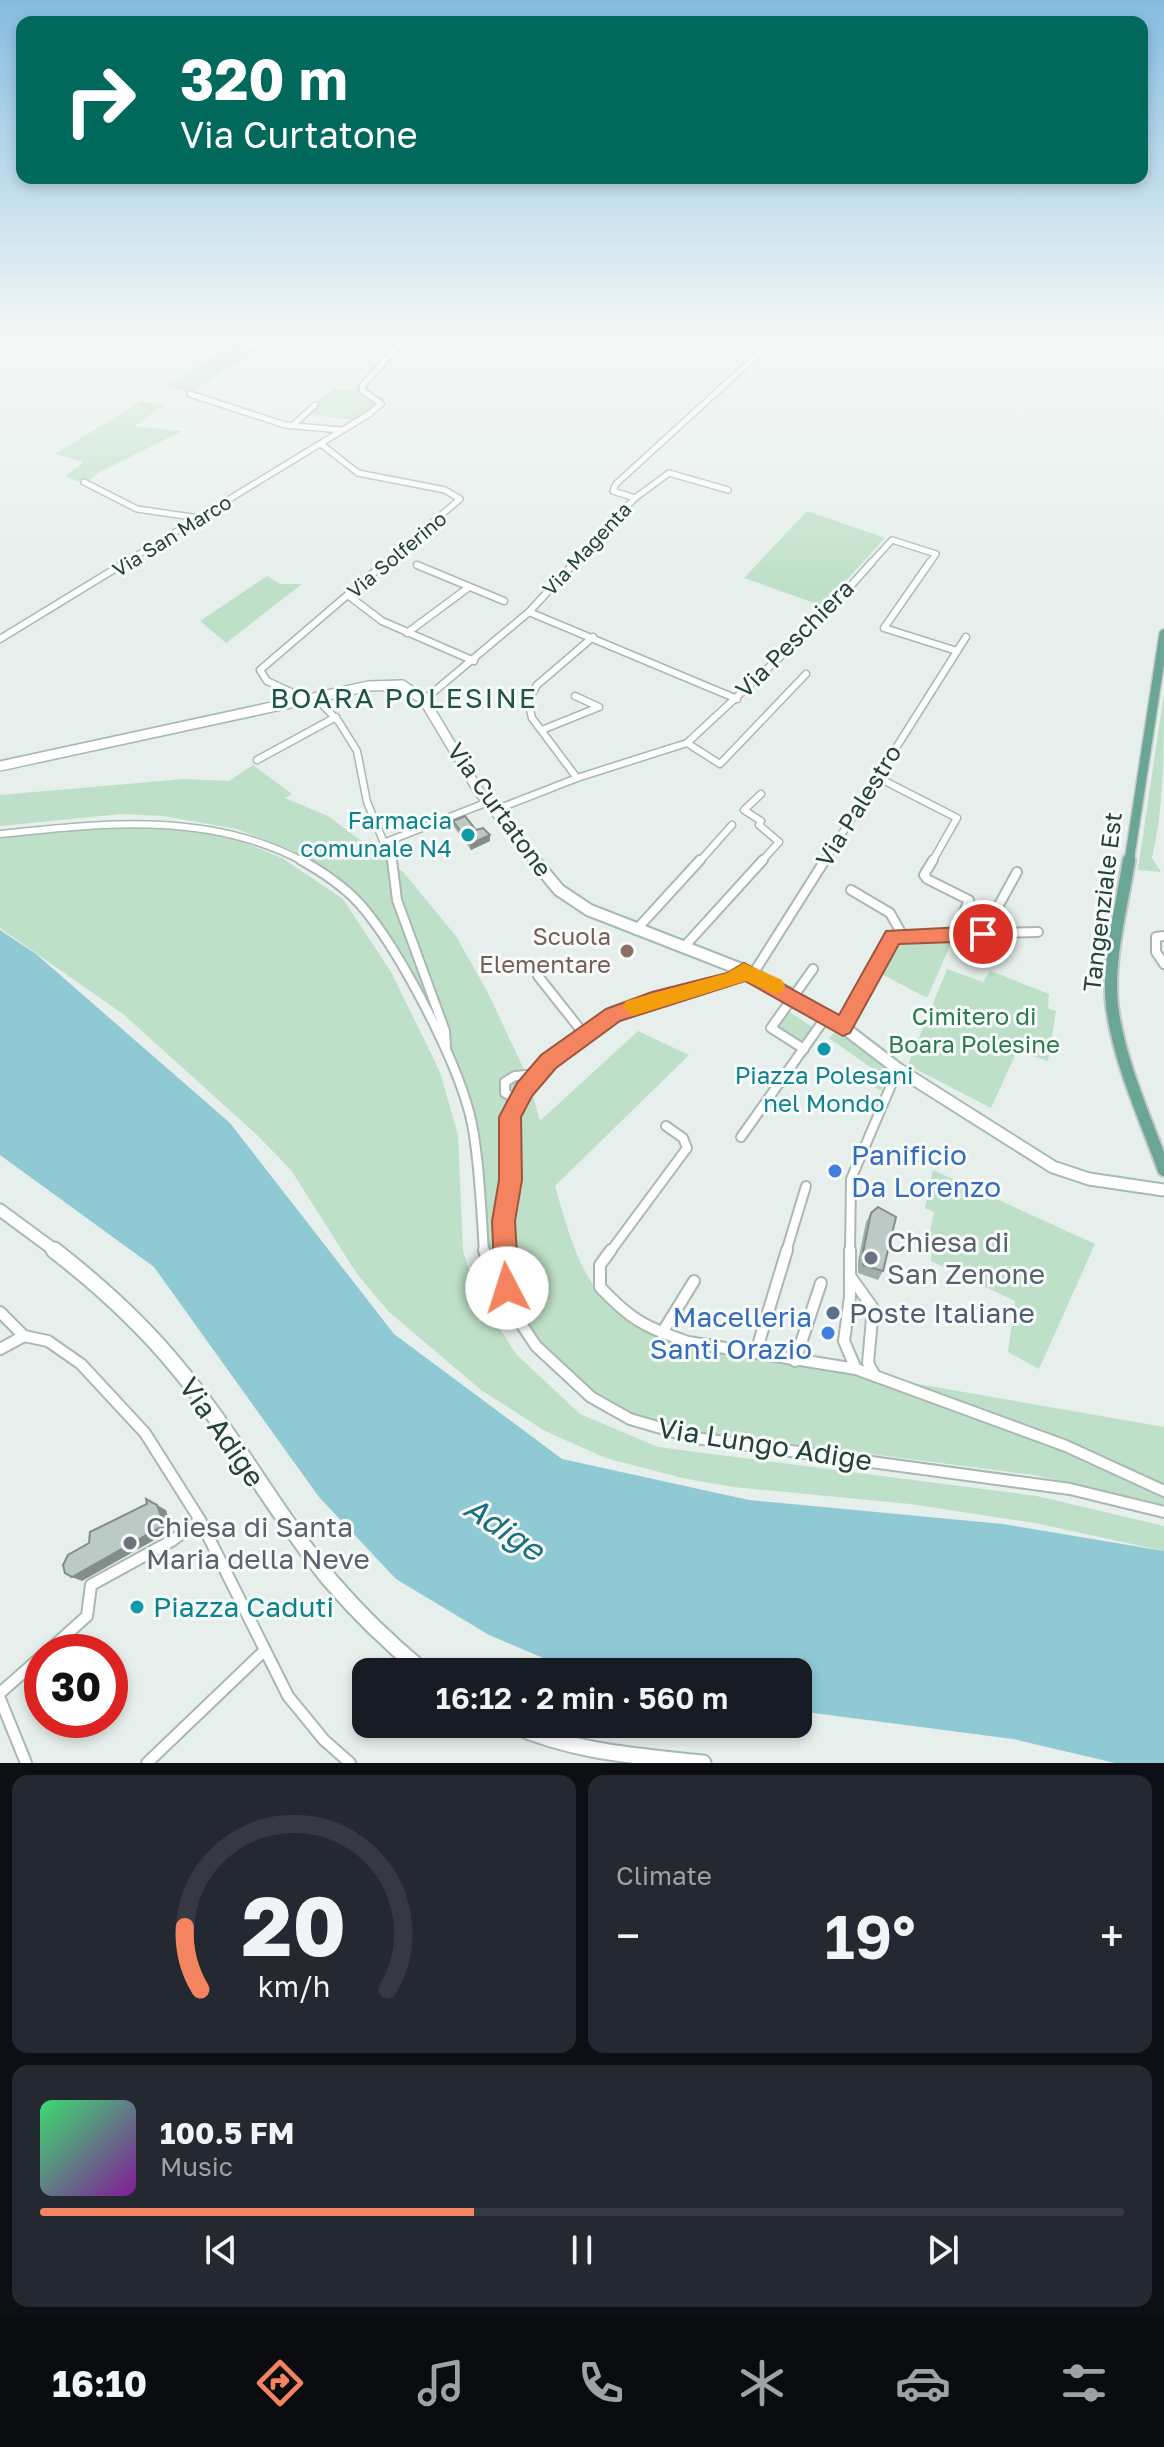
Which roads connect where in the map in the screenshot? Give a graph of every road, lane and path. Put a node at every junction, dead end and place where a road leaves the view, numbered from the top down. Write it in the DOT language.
graph roads {
  1 [pos="271,419"];
  2 [pos="299,419"];
  3 [pos="359,419"];
  4 [pos="685,419"];
  5 [pos="292,426"];
  6 [pos="343,430"];
  7 [pos="321,444"];
  8 [pos="84,482"];
  9 [pos="728,490"];
  10 [pos="635,498"];
  11 [pos="200,518"];
  12 [pos="417,565"];
  13 [pos="469,587"];
  14 [pos="349,596"];
  15 [pos="504,601"];
  16 [pos="529,612"];
  17 [pos="407,633"];
  18 [pos="1164,634"];
  19 [pos="593,637"];
  20 [pos="966,637"];
  21 [pos="0,639"];
  22 [pos="957,651"];
  23 [pos="474,661"];
  24 [pos="806,674"];
  25 [pos="575,696"];
  26 [pos="310,698"];
  27 [pos="737,699"];
  28 [pos="424,700"];
  29 [pos="336,717"];
  30 [pos="542,730"];
  31 [pos="687,743"];
  32 [pos="257,760"];
  33 [pos="0,766"];
  34 [pos="877,777"];
  35 [pos="577,778"];
  36 [pos="761,794"];
  37 [pos="492,806"];
  38 [pos="732,825"];
  39 [pos="0,834"];
  40 [pos="386,842"];
  41 [pos="1017,872"];
  42 [pos="851,890"];
  43 [pos="636,930"];
  44 [pos="1038,932"];
  45 [pos="983,934"];
  46 [pos="954,935"];
  47 [pos="903,936"];
  48 [pos="1164,936"];
  49 [pos="683,948"];
  50 [pos="1164,964"];
  51 [pos="813,969"];
  52 [pos="749,972"];
  53 [pos="538,976"];
  54 [pos="795,997"];
  55 [pos="826,1017"];
  56 [pos="843,1027"];
  57 [pos="584,1034"];
  58 [pos="446,1048"];
  59 [pos="804,1049"];
  60 [pos="898,1069"];
  61 [pos="539,1073"];
  62 [pos="522,1095"];
  63 [pos="666,1126"];
  64 [pos="741,1137"];
  65 [pos="1164,1170"];
  66 [pos="806,1186"];
  67 [pos="1164,1190"];
  68 [pos="0,1210"];
  69 [pos="850,1276"];
  70 [pos="694,1281"];
  71 [pos="821,1283"];
  72 [pos="510,1310"];
  73 [pos="0,1312"];
  74 [pos="662,1333"];
  75 [pos="24,1336"];
  76 [pos="0,1349"];
  77 [pos="756,1352"];
  78 [pos="795,1361"];
  79 [pos="856,1369"];
  80 [pos="880,1379"];
  81 [pos="1164,1491"];
  82 [pos="1164,1512"];
  83 [pos="200,1520"];
  84 [pos="67,1634"];
  85 [pos="263,1652"];
  86 [pos="407,1658"];
  87 [pos="24,1673"];
  88 [pos="0,1696"];
  89 [pos="543,1738"];
  90 [pos="26,1763"];
  91 [pos="147,1763"];
  92 [pos="350,1763"];
  93 [pos="703,1763"];
  1 -- 5 [label="street"];
  2 -- 5 [label="street"];
  3 -- 6 [label="street, Via San Marco"];
  4 -- 10 [label="street, Via Magenta"];
  5 -- 6 [label="street"];
  6 -- 7 [label="street, Via San Marco"];
  7 -- 11 [label="street, Via San Marco"];
  7 -- 14 [label="street, Via Solferino"];
  8 -- 11 [label="street"];
  9 -- 10 [label="street"];
  10 -- 16 [label="street, Via Magenta"];
  11 -- 21 [label="street, Via San Marco"];
  12 -- 13 [label="street"];
  13 -- 15 [label="street"];
  13 -- 17 [label="street"];
  14 -- 17 [label="street"];
  14 -- 26 [label="street, Via Solferino"];
  16 -- 19 [label="street"];
  16 -- 23 [label="street, Via Magenta"];
  17 -- 23 [label="street"];
  18 -- 65 [label="main road, Tangenziale Est"];
  19 -- 27 [label="street"];
  19 -- 30 [label="street"];
  20 -- 22 [label="street, Via Palestro"];
  22 -- 27 [label="street, Via Peschiera"];
  22 -- 34 [label="street, Via Palestro"];
  23 -- 28 [label="street, Via Magenta"];
  24 -- 31 [label="street"];
  25 -- 30 [label="street"];
  26 -- 28 [label="street"];
  26 -- 29 [label="street"];
  26 -- 33 [label="street"];
  27 -- 31 [label="street, Via Peschiera"];
  28 -- 37 [label="street, Via Curtatone"];
  29 -- 32 [label="street"];
  29 -- 40 [label="street"];
  30 -- 35 [label="street"];
  31 -- 35 [label="street, Via Peschiera"];
  34 -- 46 [label="street"];
  34 -- 52 [label="street, Via Palestro"];
  35 -- 37 [label="street, Via Peschiera"];
  36 -- 49 [label="street"];
  37 -- 40 [label="street, Via Peschiera"];
  37 -- 43 [label="street, Via Curtatone"];
  38 -- 43 [label="street"];
  39 -- 58 [label="street, Via Lungo Adige"];
  40 -- 58 [label="street"];
  41 -- 45 [label="street"];
  42 -- 47 [label="street"];
  43 -- 49 [label="street, Via Curtatone"];
  44 -- 45 [label="street"];
  45 -- 46 [label="street"];
  46 -- 47 [label="street"];
  47 -- 56 [label="street"];
  48 -- 50 [label="street"];
  49 -- 52 [label="street, Via Curtatone"];
  51 -- 54 [label="street"];
  52 -- 54 [label="street, Via Curtatone"];
  52 -- 57 [label="street"];
  53 -- 57 [label="street"];
  54 -- 55 [label="street, Via Curtatone"];
  54 -- 59 [label="street"];
  55 -- 56 [label="street, Via Curtatone"];
  55 -- 59 [label="street"];
  56 -- 60 [label="street, Via Curtatone"];
  57 -- 61 [label="street"];
  58 -- 72 [label="street, Via Lungo Adige"];
  59 -- 64 [label="street"];
  60 -- 67 [label="street, Via Curtatone"];
  60 -- 69 [label="street"];
  61 -- 62 [label="street"];
  61 -- 62 [label="street"];
  62 -- 72 [label="street"];
  63 -- 74 [label="street"];
  66 -- 77 [label="street"];
  68 -- 86 [label="street, Via Adige"];
  69 -- 79 [label="street"];
  69 -- 80 [label="street"];
  70 -- 74 [label="street"];
  71 -- 78 [label="street"];
  72 -- 82 [label="street, Via Lungo Adige"];
  73 -- 75 [label="street"];
  74 -- 77 [label="street"];
  75 -- 76 [label="street"];
  75 -- 83 [label="street"];
  77 -- 78 [label="street"];
  78 -- 79 [label="street"];
  79 -- 80 [label="street"];
  80 -- 81 [label="street"];
  83 -- 84 [label="street"];
  83 -- 85 [label="street"];
  85 -- 91 [label="street"];
  85 -- 92 [label="street"];
  87 -- 88 [label="street"];
  88 -- 90 [label="street"];
  89 -- 93 [label="street"];
}
